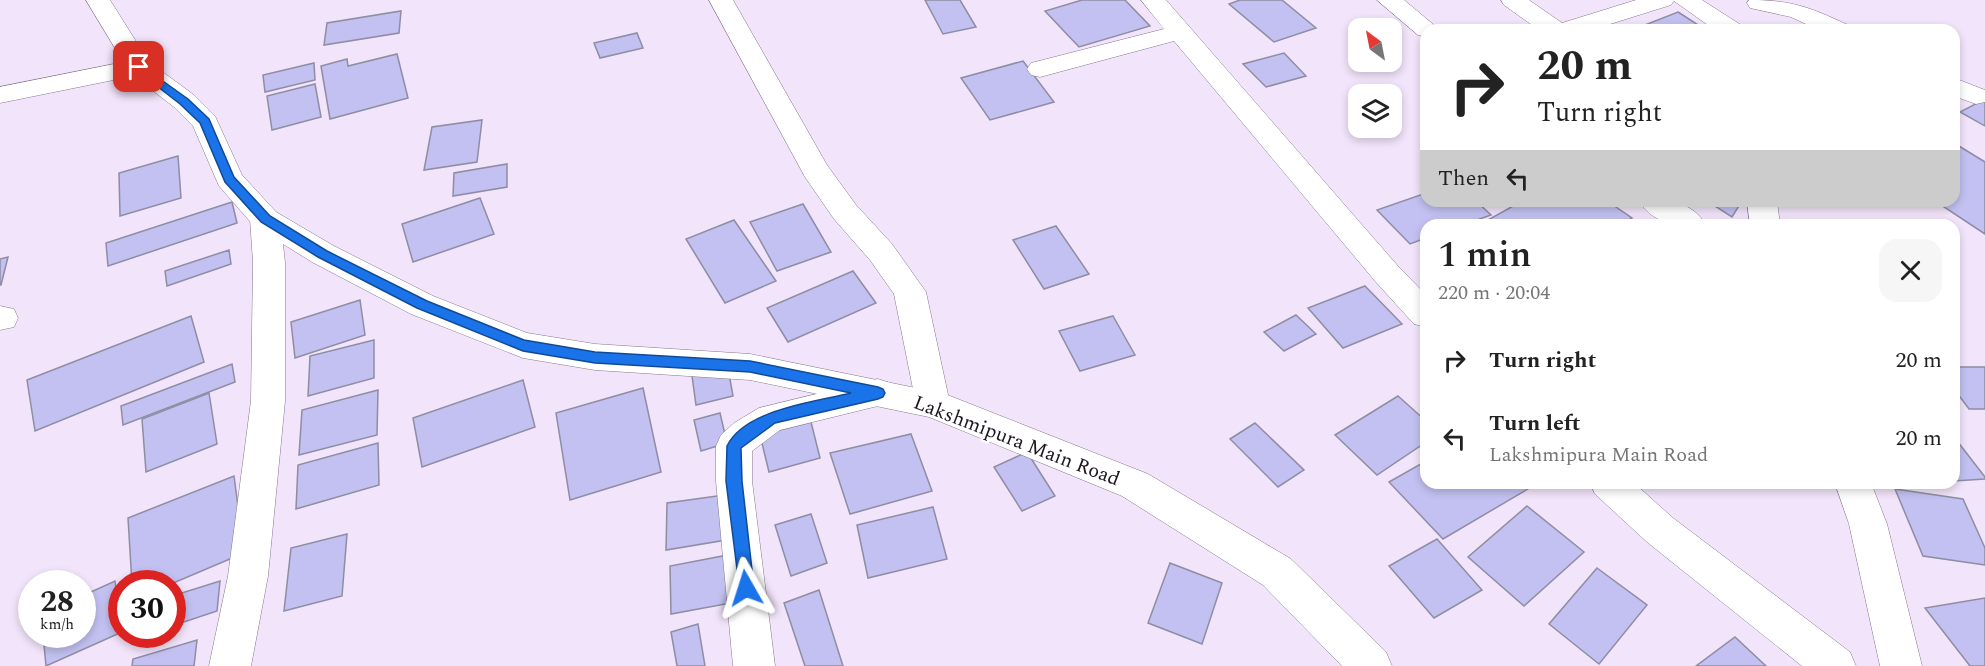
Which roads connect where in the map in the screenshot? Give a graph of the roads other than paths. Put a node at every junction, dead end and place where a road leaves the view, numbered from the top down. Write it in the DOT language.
graph roads {
  1 [pos="98,0"];
  2 [pos="721,0"];
  3 [pos="1154,0"];
  4 [pos="1389,0"];
  5 [pos="1513,0"];
  6 [pos="1662,0"];
  7 [pos="1685,0"];
  8 [pos="1759,2"];
  9 [pos="1547,24"];
  10 [pos="1584,24"];
  11 [pos="1723,24"];
  12 [pos="1762,24"];
  13 [pos="1826,24"];
  14 [pos="1420,25"];
  15 [pos="1180,32"];
  16 [pos="139,67"];
  17 [pos="1041,69"];
  18 [pos="0,95"];
  19 [pos="1663,207"];
  20 [pos="266,219"];
  21 [pos="1682,219"];
  22 [pos="1420,309"];
  23 [pos="878,393"];
  24 [pos="933,404"];
  25 [pos="1615,489"];
  26 [pos="1855,489"];
  27 [pos="230,666"];
  28 [pos="754,666"];
  29 [pos="1371,666"];
  30 [pos="1835,666"];
  31 [pos="1901,666"];
  1 -- 16 [label="street, Lakshmipura Main Road"];
  2 -- 24 [label="street"];
  3 -- 15 [label="street"];
  4 -- 14 [label="street"];
  5 -- 9 [label="street"];
  6 -- 10 [label="street"];
  7 -- 11 [label="street"];
  8 -- 12 [label="street"];
  8 -- 13 [label="street"];
  15 -- 17 [label="street"];
  15 -- 22 [label="street"];
  16 -- 18 [label="street"];
  16 -- 20 [label="street, Lakshmipura Main Road"];
  19 -- 21 [label="street"];
  20 -- 23 [label="street, Lakshmipura Main Road"];
  20 -- 27 [label="street"];
  23 -- 24 [label="street, Lakshmipura Main Road"];
  23 -- 28 [label="street"];
  24 -- 29 [label="street, Lakshmipura Main Road"];
  25 -- 30 [label="street"];
  26 -- 31 [label="street"];
}
